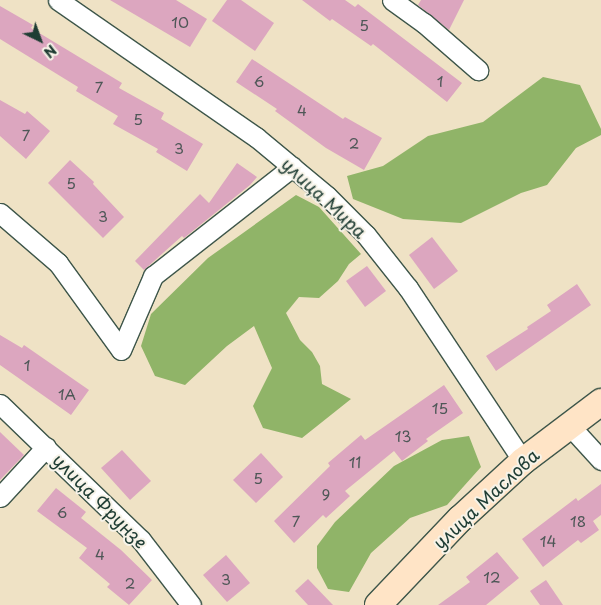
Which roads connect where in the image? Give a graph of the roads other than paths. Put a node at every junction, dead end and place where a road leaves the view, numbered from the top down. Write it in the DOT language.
graph roads {
  1 [pos="58,0"];
  2 [pos="392,0"];
  3 [pos="478,70"];
  4 [pos="292,167"];
  5 [pos="0,213"];
  6 [pos="601,402"];
  7 [pos="0,404"];
  8 [pos="570,426"];
  9 [pos="46,447"];
  10 [pos="601,460"];
  11 [pos="523,461"];
  12 [pos="0,497"];
  13 [pos="191,605"];
  14 [pos="378,605"];
  1 -- 4 [label="street, улица Мира"];
  2 -- 3 [label="street"];
  4 -- 5 [label="street"];
  4 -- 11 [label="street, улица Мира"];
  6 -- 8 [label="main road, улица Маслова"];
  7 -- 9 [label="street, улица Фрунзе"];
  8 -- 10 [label="street"];
  8 -- 11 [label="main road, улица Маслова"];
  9 -- 12 [label="street"];
  9 -- 13 [label="street, улица Фрунзе"];
  11 -- 14 [label="main road, улица Маслова"];
}
